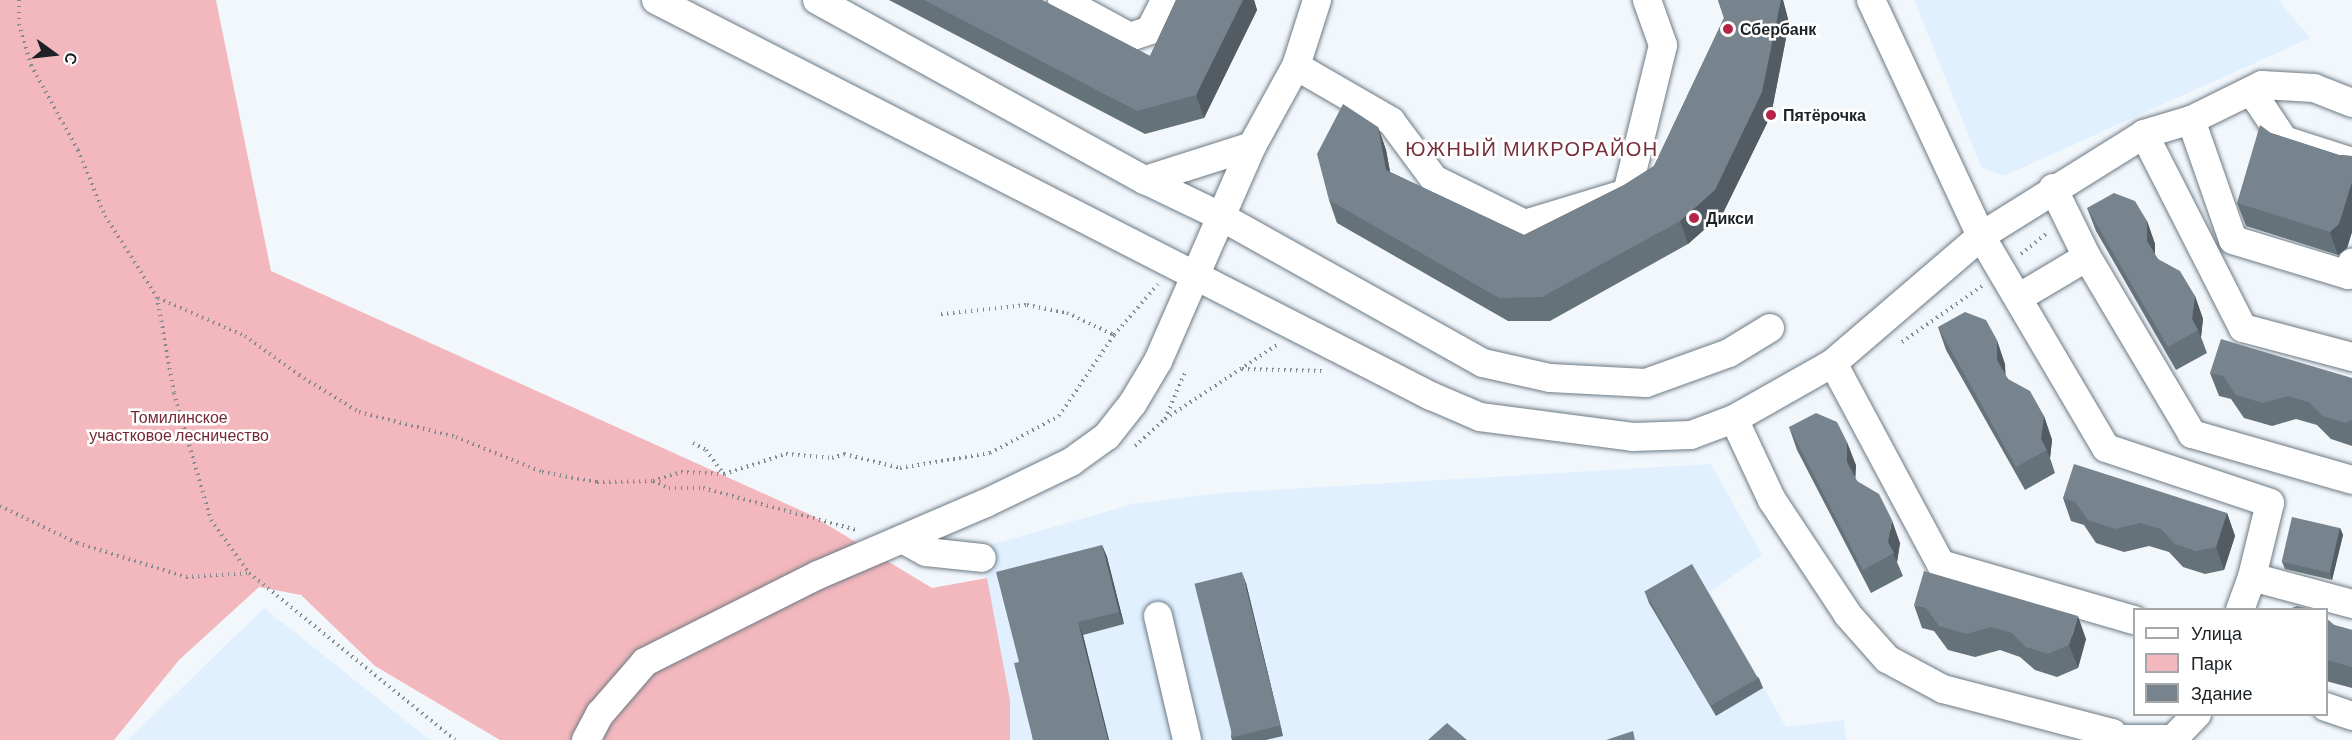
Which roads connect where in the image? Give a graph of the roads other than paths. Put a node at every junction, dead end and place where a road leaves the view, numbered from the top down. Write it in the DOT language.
graph roads {
  1 [pos="656,0"];
  2 [pos="817,0"];
  3 [pos="1062,0"];
  4 [pos="1165,0"];
  5 [pos="1317,0"];
  6 [pos="1647,0"];
  7 [pos="1871,0"];
  8 [pos="686,7"];
  9 [pos="1296,66"];
  10 [pos="2252,92"];
  11 [pos="2352,103"];
  12 [pos="2191,120"];
  13 [pos="2144,134"];
  14 [pos="1252,146"];
  15 [pos="2352,162"];
  16 [pos="1145,180"];
  17 [pos="2053,188"];
  18 [pos="1220,216"];
  19 [pos="1981,236"];
  20 [pos="2088,257"];
  21 [pos="2352,263"];
  22 [pos="1184,270"];
  23 [pos="2018,298"];
  24 [pos="1770,328"];
  25 [pos="2352,357"];
  26 [pos="1833,363"];
  27 [pos="1734,419"];
  28 [pos="2283,461"];
  29 [pos="2352,480"];
  30 [pos="2270,502"];
  31 [pos="902,540"];
  32 [pos="982,558"];
  33 [pos="2252,576"];
  34 [pos="2352,604"];
  35 [pos="2240,608"];
  36 [pos="1158,615"];
  37 [pos="2133,621"];
  38 [pos="2328,708"];
  39 [pos="2195,716"];
  40 [pos="2352,716"];
  41 [pos="2114,739"];
  42 [pos="586,740"];
  43 [pos="1187,740"];
  44 [pos="2172,740"];
  1 -- 8 [label="street"];
  2 -- 16 [label="street"];
  3 -- 4 [label="street"];
  5 -- 9 [label="street"];
  6 -- 9 [label="street"];
  7 -- 19 [label="street"];
  8 -- 22 [label="street"];
  9 -- 14 [label="street"];
  10 -- 11 [label="street"];
  10 -- 12 [label="street"];
  10 -- 15 [label="street"];
  12 -- 13 [label="street"];
  12 -- 21 [label="street"];
  13 -- 17 [label="street"];
  13 -- 25 [label="street"];
  14 -- 16 [label="street"];
  14 -- 18 [label="street"];
  16 -- 18 [label="street"];
  17 -- 19 [label="street"];
  17 -- 20 [label="street"];
  18 -- 22 [label="street"];
  18 -- 24 [label="street"];
  19 -- 23 [label="street"];
  19 -- 26 [label="street"];
  20 -- 23 [label="street"];
  20 -- 28 [label="street"];
  22 -- 27 [label="street"];
  22 -- 31 [label="street"];
  23 -- 30 [label="street"];
  26 -- 27 [label="street"];
  26 -- 37 [label="street"];
  27 -- 41 [label="street"];
  28 -- 29 [label="street"];
  28 -- 30 [label="street"];
  30 -- 33 [label="street"];
  31 -- 32 [label="street"];
  31 -- 42 [label="street"];
  33 -- 34 [label="street"];
  33 -- 35 [label="street"];
  36 -- 43 [label="street"];
  38 -- 40 [label="street"];
  39 -- 44 [label="street"];
  41 -- 44 [label="street"];
}
